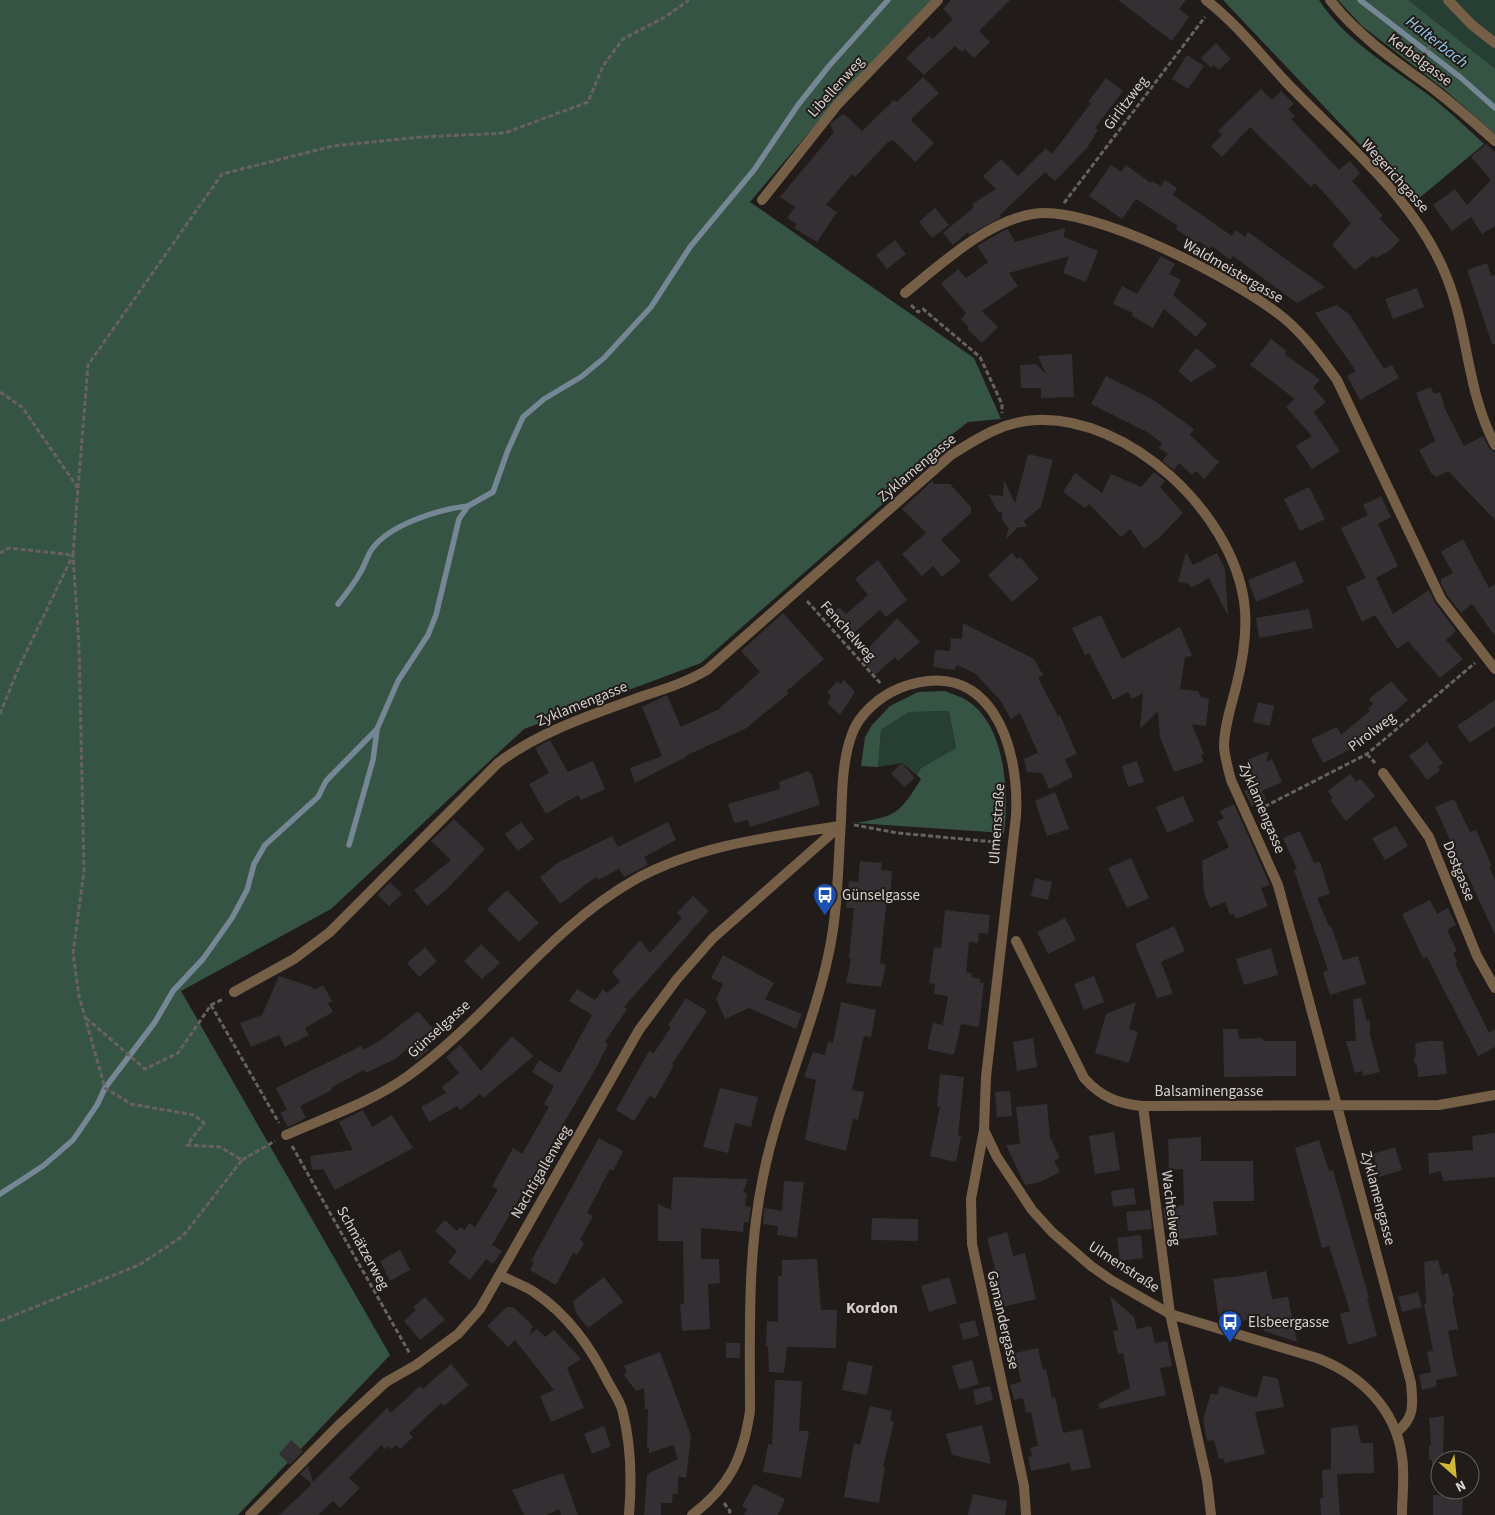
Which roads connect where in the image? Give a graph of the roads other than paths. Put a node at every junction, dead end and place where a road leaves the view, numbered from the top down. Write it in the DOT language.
graph roads {
  1 [pos="938,0"];
  2 [pos="1330,0"];
  3 [pos="1448,0"];
  4 [pos="1210,3"];
  5 [pos="1495,43"];
  6 [pos="1495,141"];
  7 [pos="762,200"];
  8 [pos="904,293"];
  9 [pos="1495,445"];
  10 [pos="1495,669"];
  11 [pos="1383,773"];
  12 [pos="840,824"];
  13 [pos="1016,941"];
  14 [pos="1495,988"];
  15 [pos="234,992"];
  16 [pos="1495,1095"];
  17 [pos="1143,1106"];
  18 [pos="1339,1106"];
  19 [pos="984,1130"];
  20 [pos="286,1135"];
  21 [pos="500,1275"];
  22 [pos="1170,1314"];
  23 [pos="1397,1432"];
  24 [pos="250,1515"];
  25 [pos="629,1515"];
  26 [pos="692,1515"];
  27 [pos="1026,1515"];
  28 [pos="1211,1515"];
  29 [pos="1402,1515"];
  1 -- 7 [label="street, Libellenweg"];
  2 -- 6 [label="street, Kerbelgasse"];
  3 -- 5 [label="street"];
  4 -- 9 [label="street, Wegerichgasse"];
  8 -- 10 [label="street, Waldmeistergasse"];
  11 -- 14 [label="street, Dostgasse"];
  12 -- 19 [label="street, Ulmenstraße"];
  12 -- 20 [label="street, Günselgasse"];
  12 -- 21 [label="street, Nachtigallenweg"];
  12 -- 26 [label="street, Ulmenstraße"];
  13 -- 17 [label="street, Balsaminengasse"];
  15 -- 18 [label="street, Zyklamengasse"];
  16 -- 18 [label="street, Balsaminengasse"];
  17 -- 18 [label="street, Balsaminengasse"];
  17 -- 22 [label="street, Wachtelweg"];
  18 -- 23 [label="street, Zyklamengasse"];
  19 -- 22 [label="street, Ulmenstraße"];
  19 -- 27 [label="street, Gamandergasse"];
  21 -- 24 [label="street, Nachtigallenweg"];
  21 -- 25 [label="street"];
  22 -- 23 [label="street, Ulmenstraße"];
  22 -- 28 [label="street"];
  23 -- 29 [label="street, Ulmenstraße"];
}
